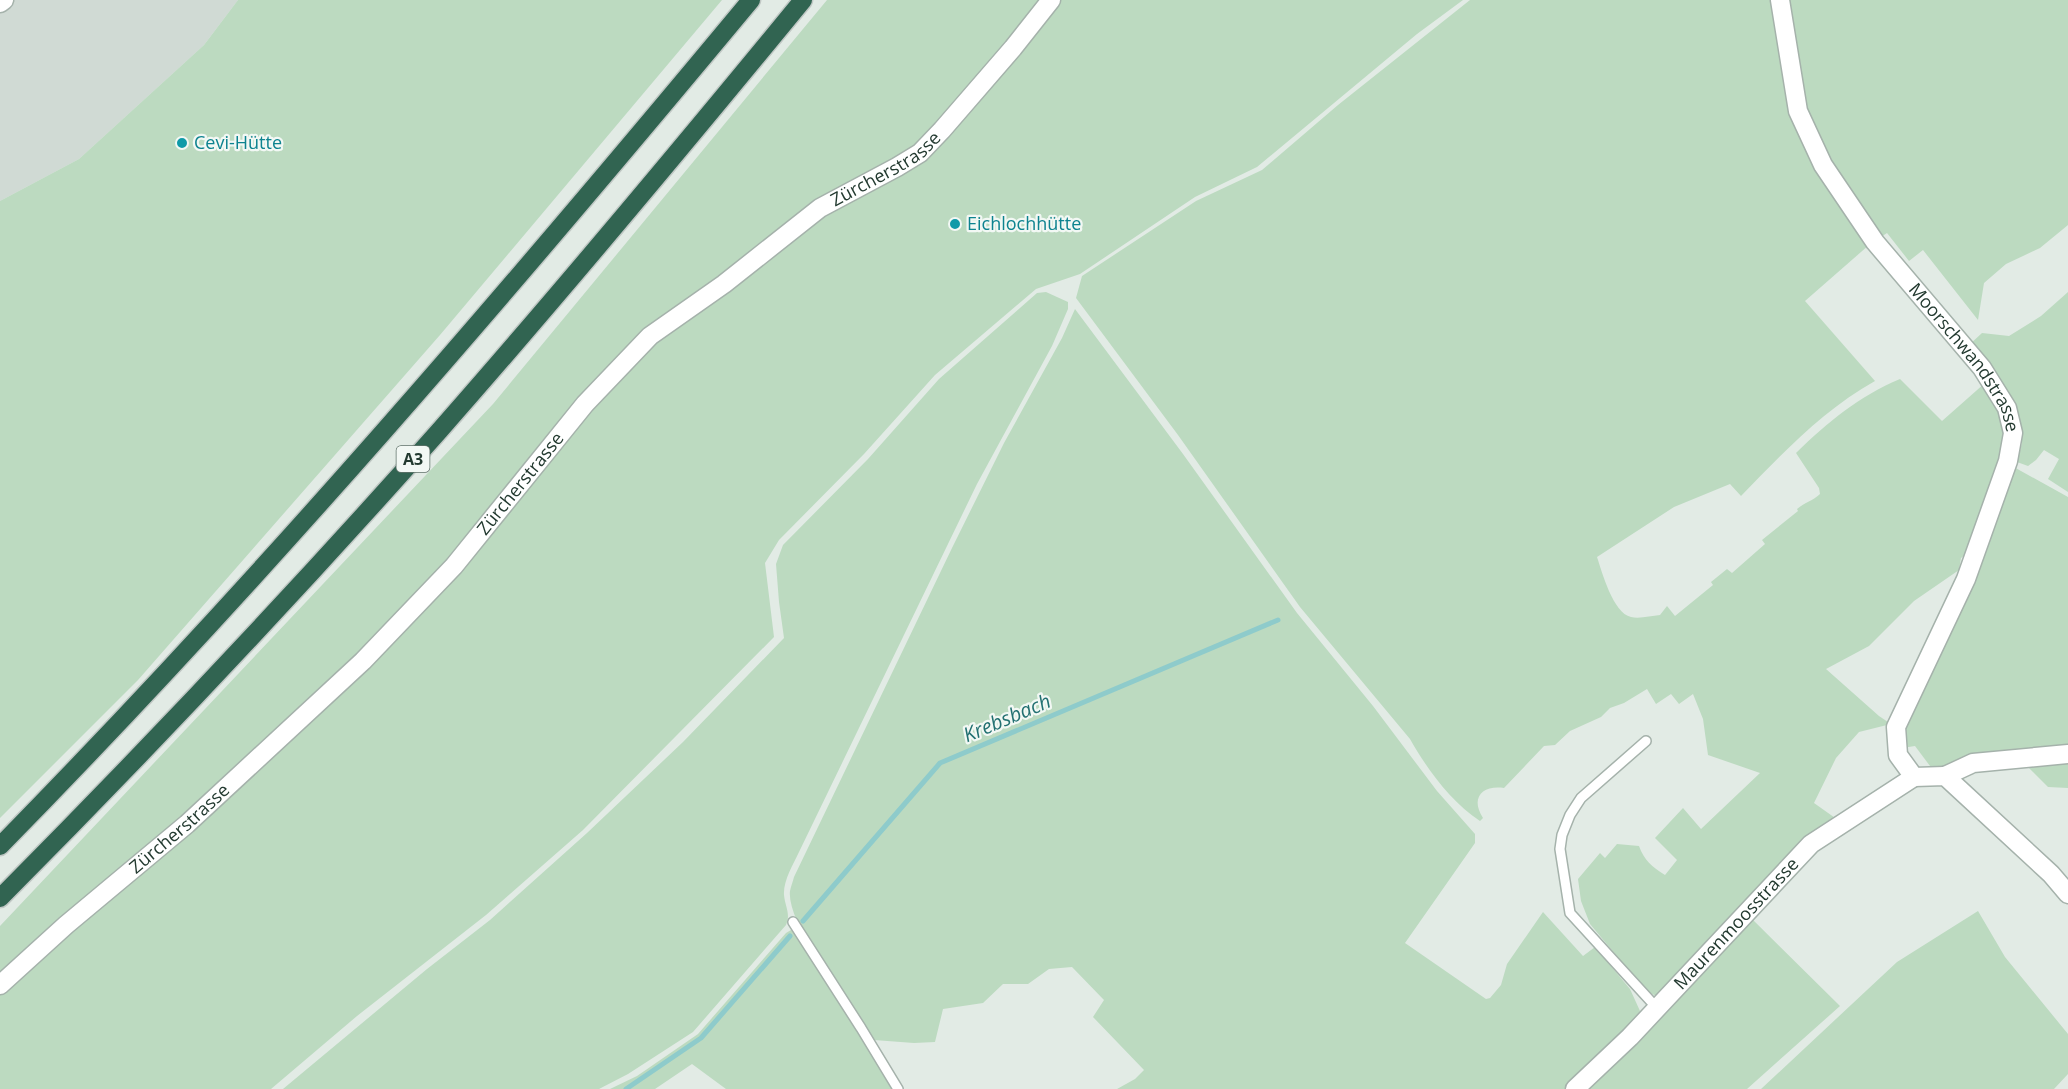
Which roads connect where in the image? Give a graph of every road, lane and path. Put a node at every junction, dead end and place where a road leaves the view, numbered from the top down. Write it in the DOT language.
graph roads {
  1 [pos="4,0"];
  2 [pos="751,0"];
  3 [pos="803,0"];
  4 [pos="1051,0"];
  5 [pos="1780,0"];
  6 [pos="0,3"];
  7 [pos="1646,741"];
  8 [pos="2068,754"];
  9 [pos="1945,776"];
  10 [pos="1914,777"];
  11 [pos="0,846"];
  12 [pos="2068,894"];
  13 [pos="0,898"];
  14 [pos="793,922"];
  15 [pos="0,985"];
  16 [pos="1656,1007"];
  17 [pos="898,1089"];
  18 [pos="1575,1089"];
  1 -- 6 [label="street"];
  2 -- 11 [label="highway, A3"];
  3 -- 13 [label="highway, A3"];
  4 -- 15 [label="street, Zürcherstrasse"];
  5 -- 10 [label="street, Moorschwandstrasse"];
  7 -- 16 [label="lane"];
  8 -- 9 [label="street"];
  9 -- 10 [label="street"];
  9 -- 12 [label="street"];
  10 -- 16 [label="street, Maurenmoosstrasse"];
  14 -- 17 [label="lane"];
  16 -- 18 [label="street, Maurenmoosstrasse"];
}
